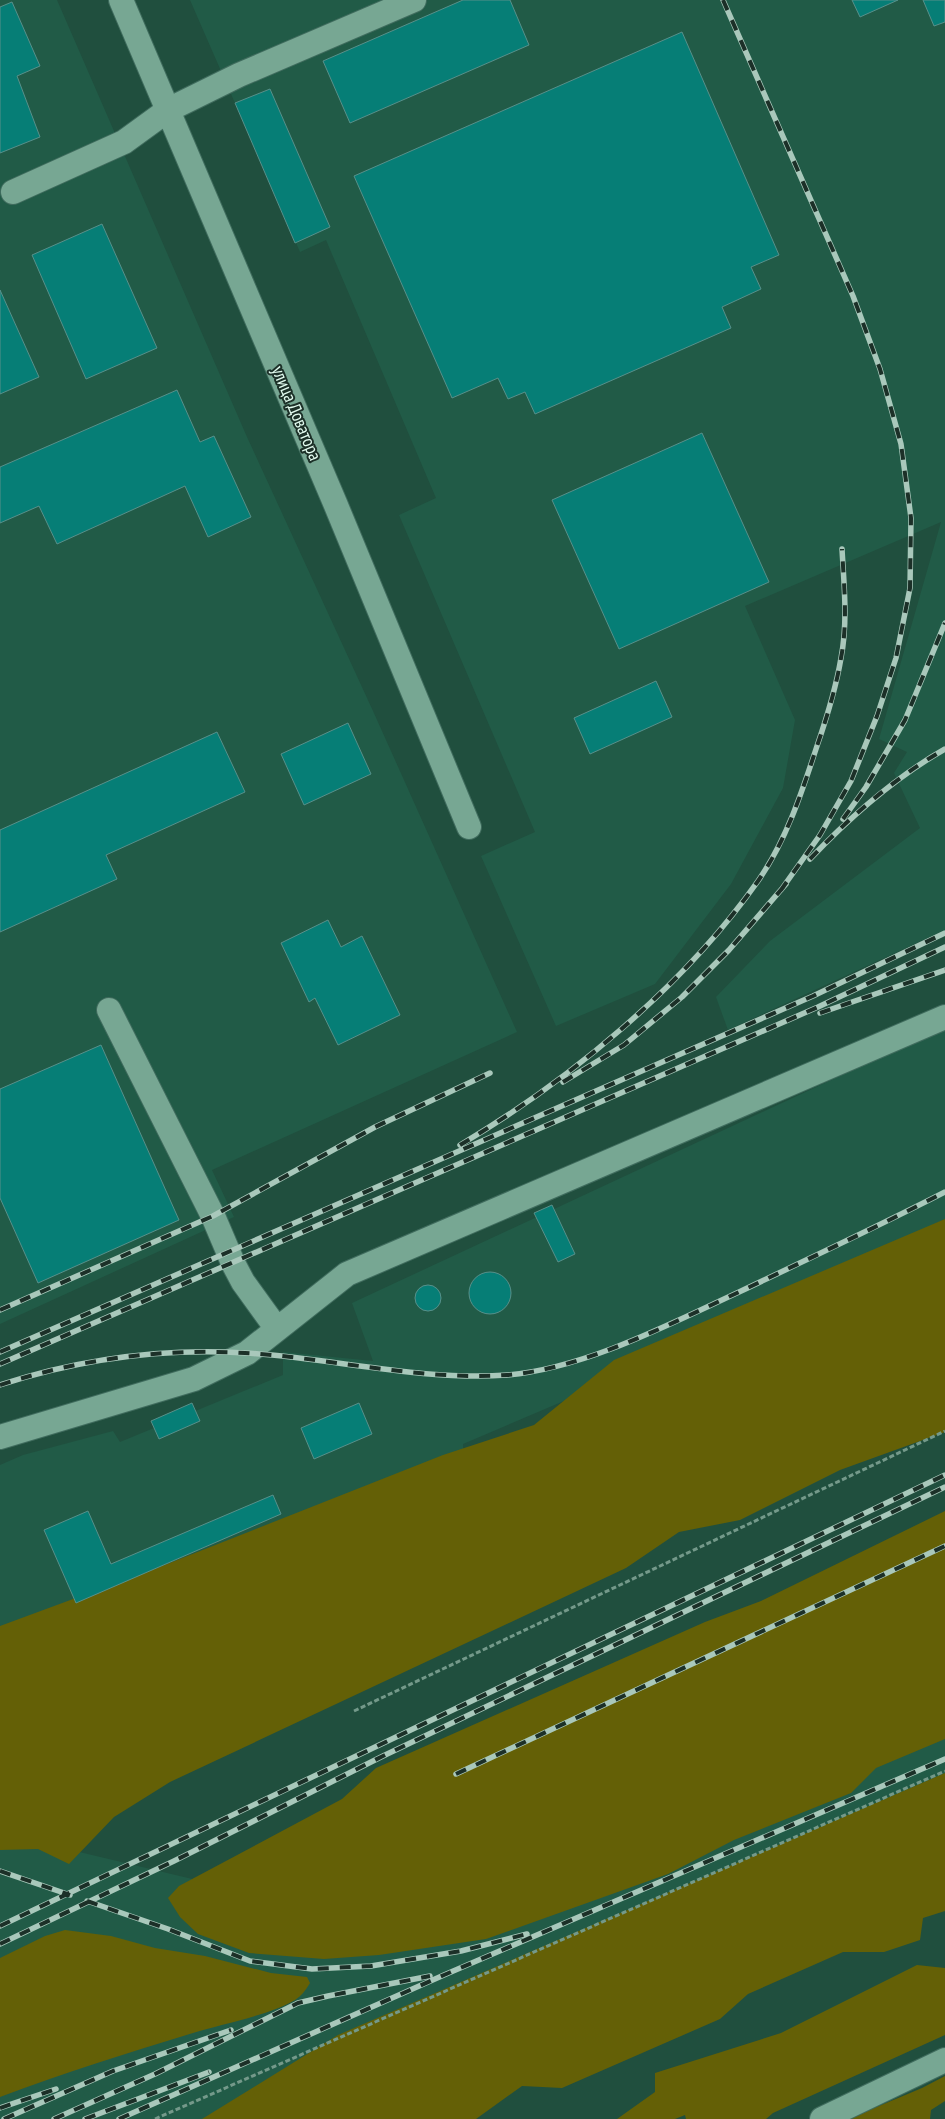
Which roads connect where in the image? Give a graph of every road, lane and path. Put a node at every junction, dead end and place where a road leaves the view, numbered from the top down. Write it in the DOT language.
graph roads {
  1 [pos="121,0"];
  2 [pos="414,0"];
  3 [pos="168,110"];
  4 [pos="13,192"];
  5 [pos="469,827"];
  6 [pos="109,1010"];
  7 [pos="945,1018"];
  8 [pos="277,1329"];
  9 [pos="945,1431"];
  10 [pos="0,1437"];
  11 [pos="354,1711"];
  12 [pos="945,1771"];
  13 [pos="945,2060"];
  14 [pos="155,2119"];
  15 [pos="822,2119"];
  1 -- 3 [label="street, улица Доватора"];
  2 -- 3 [label="street"];
  3 -- 4 [label="street"];
  3 -- 5 [label="street, улица Доватора"];
  6 -- 8 [label="street"];
  7 -- 8 [label="street"];
  8 -- 10 [label="street"];
  9 -- 11 [label="path"];
  12 -- 14 [label="path"];
  13 -- 15 [label="street"];
}
